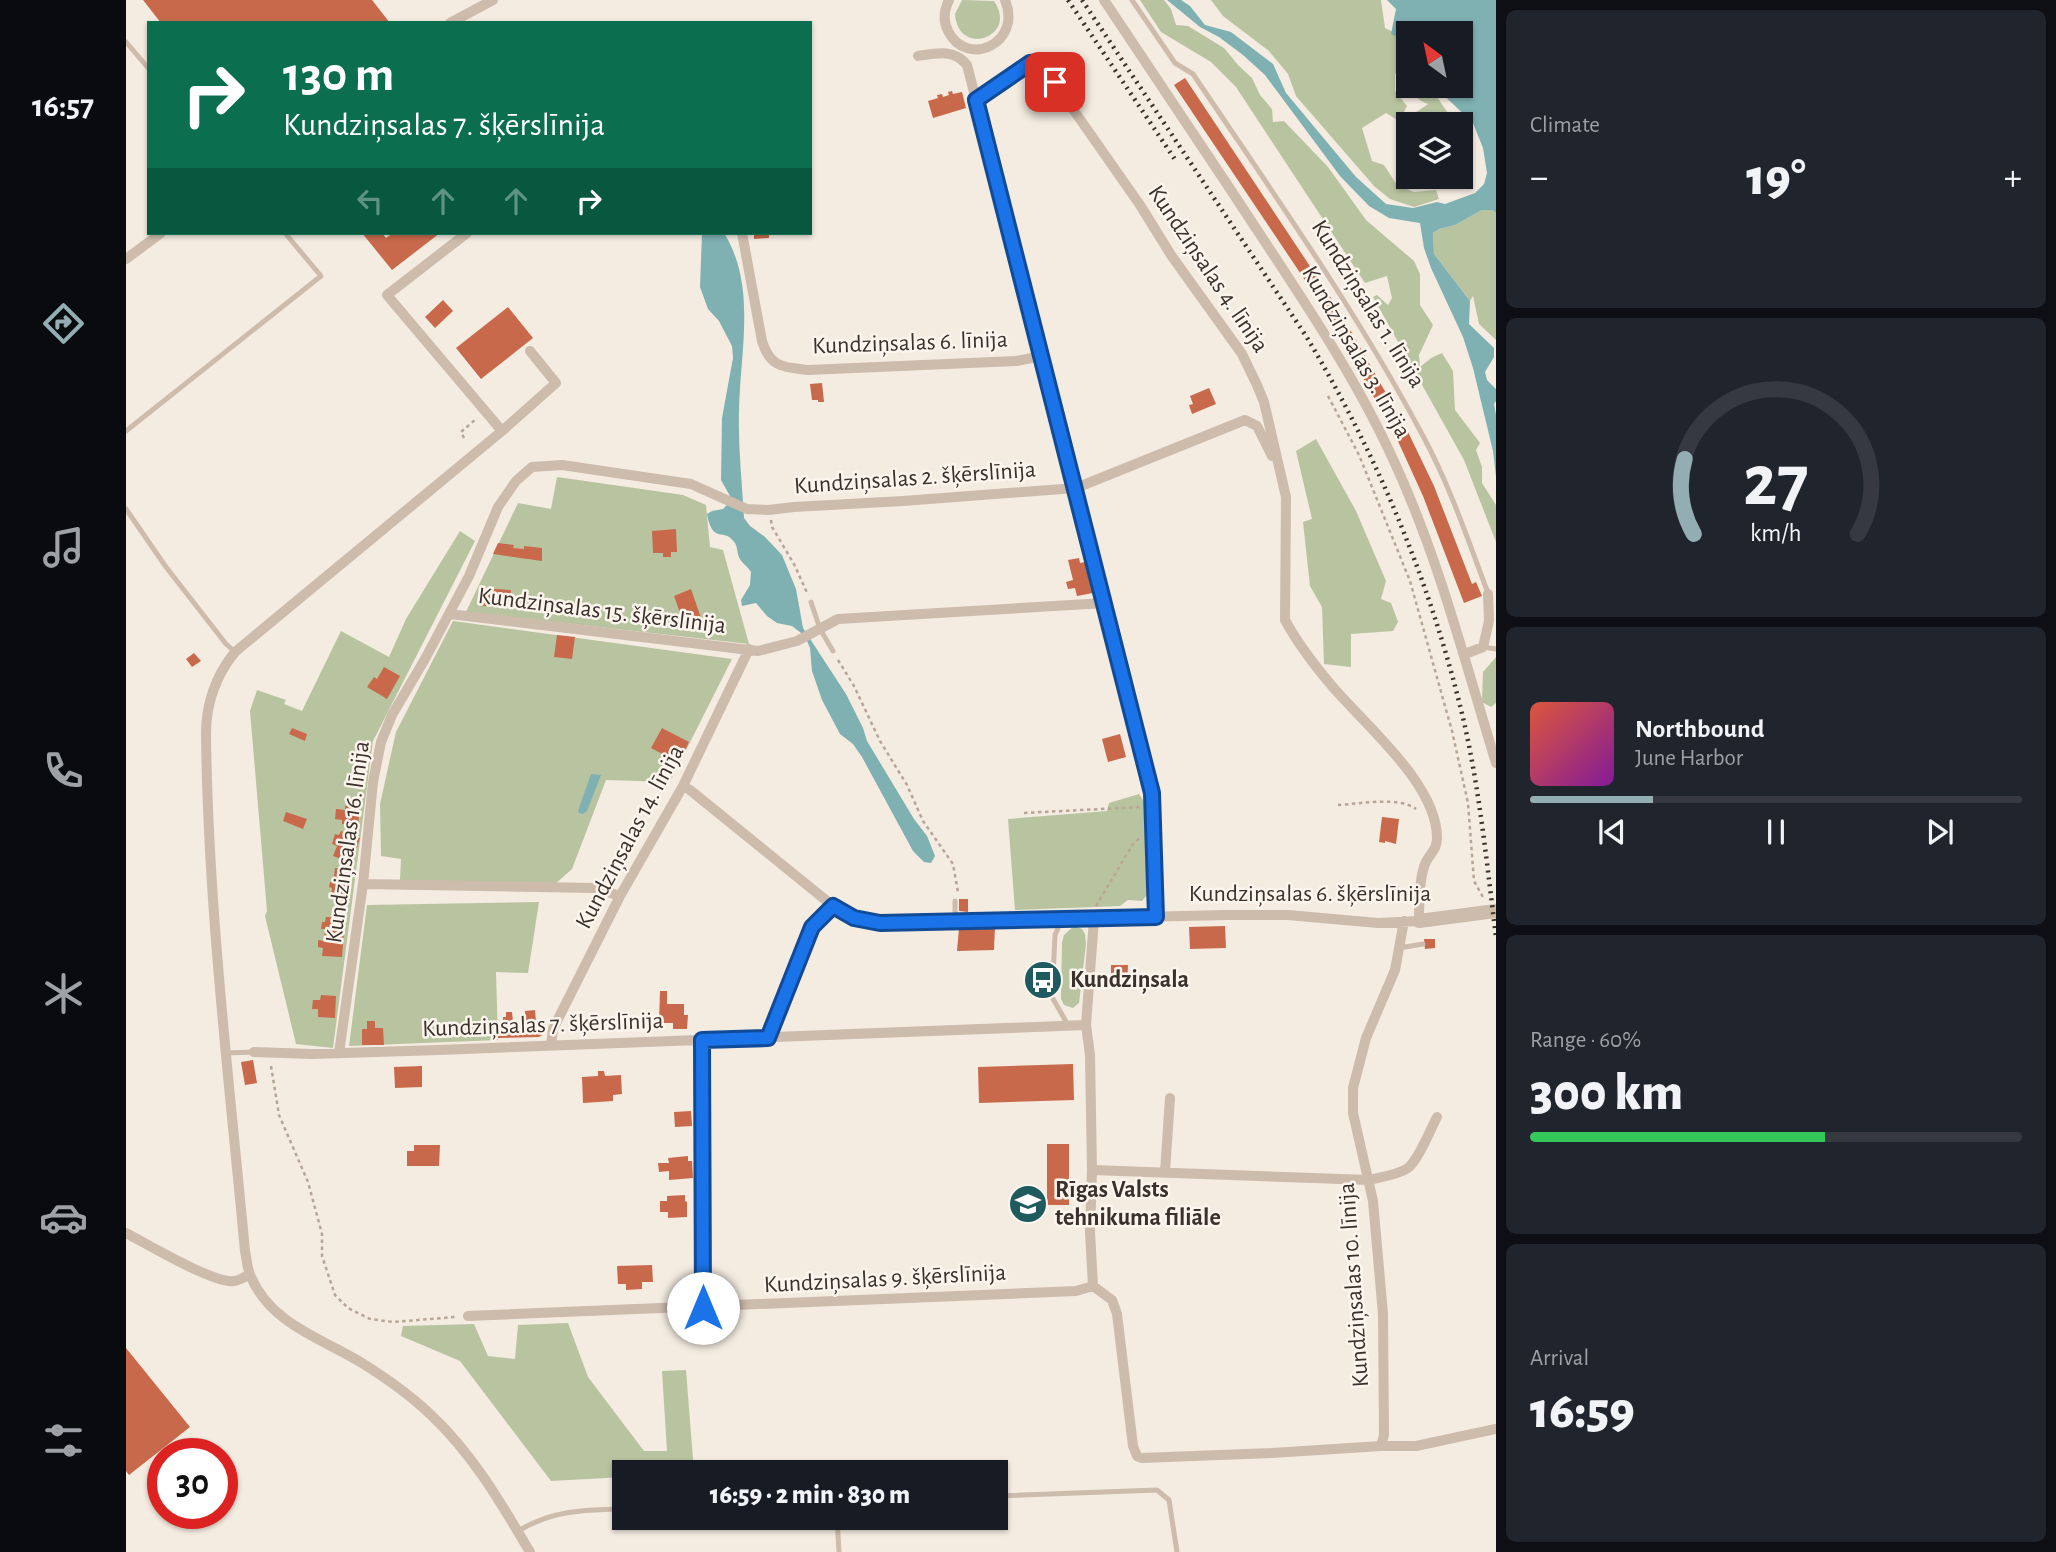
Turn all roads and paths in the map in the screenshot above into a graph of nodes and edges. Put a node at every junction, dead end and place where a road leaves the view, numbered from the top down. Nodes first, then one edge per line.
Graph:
1 (493, 0) edge
2 (949, 0) edge
3 (1005, 0) edge
4 (1104, 0) edge
5 (1132, 0) edge
6 (454, 21) edge
7 (951, 37) junction
8 (126, 42) edge
9 (973, 49) junction
10 (942, 52) junction
11 (918, 56) dead end
12 (967, 65) junction
13 (147, 67) edge
14 (976, 100) junction
15 (159, 235) edge
16 (287, 235) edge
17 (464, 235) edge
18 (742, 235) edge
19 (126, 259) edge
20 (530, 351) dead end
21 (1042, 356) junction
22 (1328, 396) dead end
23 (486, 411) junction
24 (126, 431) edge
25 (502, 431) junction
26 (464, 438) dead end
27 (1279, 465) junction
28 (532, 467) joint
29 (1076, 488) junction
30 (126, 509) edge
31 (768, 510) junction
32 (1488, 594) joint
33 (811, 602) joint
34 (1105, 603) junction
35 (450, 614) junction
36 (818, 630) junction
37 (1483, 647) junction
38 (749, 649) junction
39 (1496, 649) edge
40 (832, 651) joint
41 (235, 652) junction
42 (1465, 654) junction
43 (1496, 763) edge
44 (682, 786) junction
45 (1338, 805) dead end
46 (1153, 806) junction
47 (1024, 813) dead end
48 (1418, 814) dead end
49 (1154, 828) junction
50 (363, 884) junction
51 (620, 896) junction
52 (1484, 899) dead end
53 (956, 901) joint
54 (833, 906) junction
55 (1496, 911) edge
56 (1095, 914) junction
57 (1156, 917) junction
58 (1062, 918) junction
59 (1419, 920) junction
60 (955, 921) junction
61 (1404, 921) junction
62 (1423, 944) dead end
63 (1399, 948) junction
64 (1068, 1025) junction
65 (1086, 1025) junction
66 (768, 1038) junction
67 (702, 1040) junction
68 (551, 1045) junction
69 (254, 1052) joint
70 (269, 1052) junction
71 (226, 1053) junction
72 (338, 1053) junction
73 (1170, 1098) dead end
74 (1437, 1117) dead end
75 (1092, 1170) junction
76 (1165, 1172) junction
77 (1369, 1180) junction
78 (126, 1233) edge
79 (249, 1275) junction
80 (1093, 1286) junction
81 (703, 1308) junction
82 (468, 1316) joint
83 (1496, 1429) edge
84 (1381, 1446) junction
85 (1008, 1496) edge
86 (612, 1509) edge
87 (837, 1530) edge
88 (518, 1531) junction
89 (530, 1552) edge
90 (839, 1552) edge
91 (1177, 1552) edge

1 - 6 street
2 - 7 street
3 - 9 street
4 - 42 street, Kundziņsalas 3. līnija
5 - 32 lane, Kundziņsalas 1. līnija
7 - 9 street
7 - 10 street
8 - 13 lane
9 - 12 street
10 - 11 street
10 - 12 street
12 - 14 street
14 - 21 street
14 - 27 street, Kundziņsalas 4. līnija
15 - 19 street
16 - 24 lane
17 - 23 street
18 - 21 street, Kundziņsalas 6. līnija
20 - 25 street
21 - 29 street
22 - 52 path
23 - 25 street
23 - 26 path
25 - 41 street
27 - 29 street, Kundziņsalas 2. šķērslīnija
27 - 59 street, Kundziņsalas 4. līnija
28 - 31 street, Kundziņsalas 2. šķērslīnija
28 - 35 street, Kundziņsalas 16. līnija
29 - 31 street, Kundziņsalas 2. šķērslīnija
29 - 34 street
30 - 41 lane
31 - 33 path
32 - 37 street, Kundziņsalas 1. līnija
33 - 36 lane
34 - 36 street, Kundziņsalas 15. šķērslīnija
34 - 46 street
35 - 38 street, Kundziņsalas 15. šķērslīnija
35 - 50 street, Kundziņsalas 16. līnija
36 - 38 street, Kundziņsalas 15. šķērslīnija
36 - 40 lane
37 - 39 lane
37 - 42 street
38 - 44 street, Kundziņsalas 14. līnija
40 - 53 path
41 - 71 street
42 - 43 street, Kundziņsalas 3. līnija
44 - 51 street, Kundziņsalas 14. līnija
44 - 54 street, Kundziņsalas 6. šķērslīnija
45 - 48 path
46 - 47 path
46 - 49 street
49 - 56 path
49 - 57 street
50 - 51 street
50 - 72 street, Kundziņsalas 16. līnija
51 - 68 street, Kundziņsalas 14. līnija
53 - 60 lane
54 - 60 street, Kundziņsalas 6. šķērslīnija
54 - 66 street
55 - 59 street, Kundziņsalas 6. šķērslīnija
56 - 57 street, Kundziņsalas 6. šķērslīnija
56 - 58 street, Kundziņsalas 6. šķērslīnija
56 - 65 street
57 - 61 street, Kundziņsalas 6. šķērslīnija
58 - 60 street, Kundziņsalas 6. šķērslīnija
58 - 64 lane
59 - 61 street, Kundziņsalas 6. šķērslīnija
61 - 63 street, Kundziņsalas 10. līnija
62 - 63 lane
63 - 77 street, Kundziņsalas 10. līnija
64 - 65 street, Kundziņsalas 7. šķērslīnija
64 - 66 street, Kundziņsalas 7. šķērslīnija
65 - 75 street
66 - 67 street, Kundziņsalas 7. šķērslīnija
67 - 68 street, Kundziņsalas 7. šķērslīnija
67 - 81 street
68 - 72 street, Kundziņsalas 7. šķērslīnija
69 - 70 street, Kundziņsalas 7. šķērslīnija
69 - 71 lane
70 - 72 street, Kundziņsalas 7. šķērslīnija
70 - 82 path
71 - 79 street
73 - 76 street
74 - 77 street
75 - 76 street
75 - 80 street
76 - 77 street
77 - 84 street, Kundziņsalas 10. līnija
78 - 79 street
79 - 88 street
80 - 81 street, Kundziņsalas 9. šķērslīnija
80 - 84 street
81 - 82 street, Kundziņsalas 9. šķērslīnija
83 - 84 street
85 - 91 lane
86 - 88 lane
87 - 90 lane
88 - 89 street

